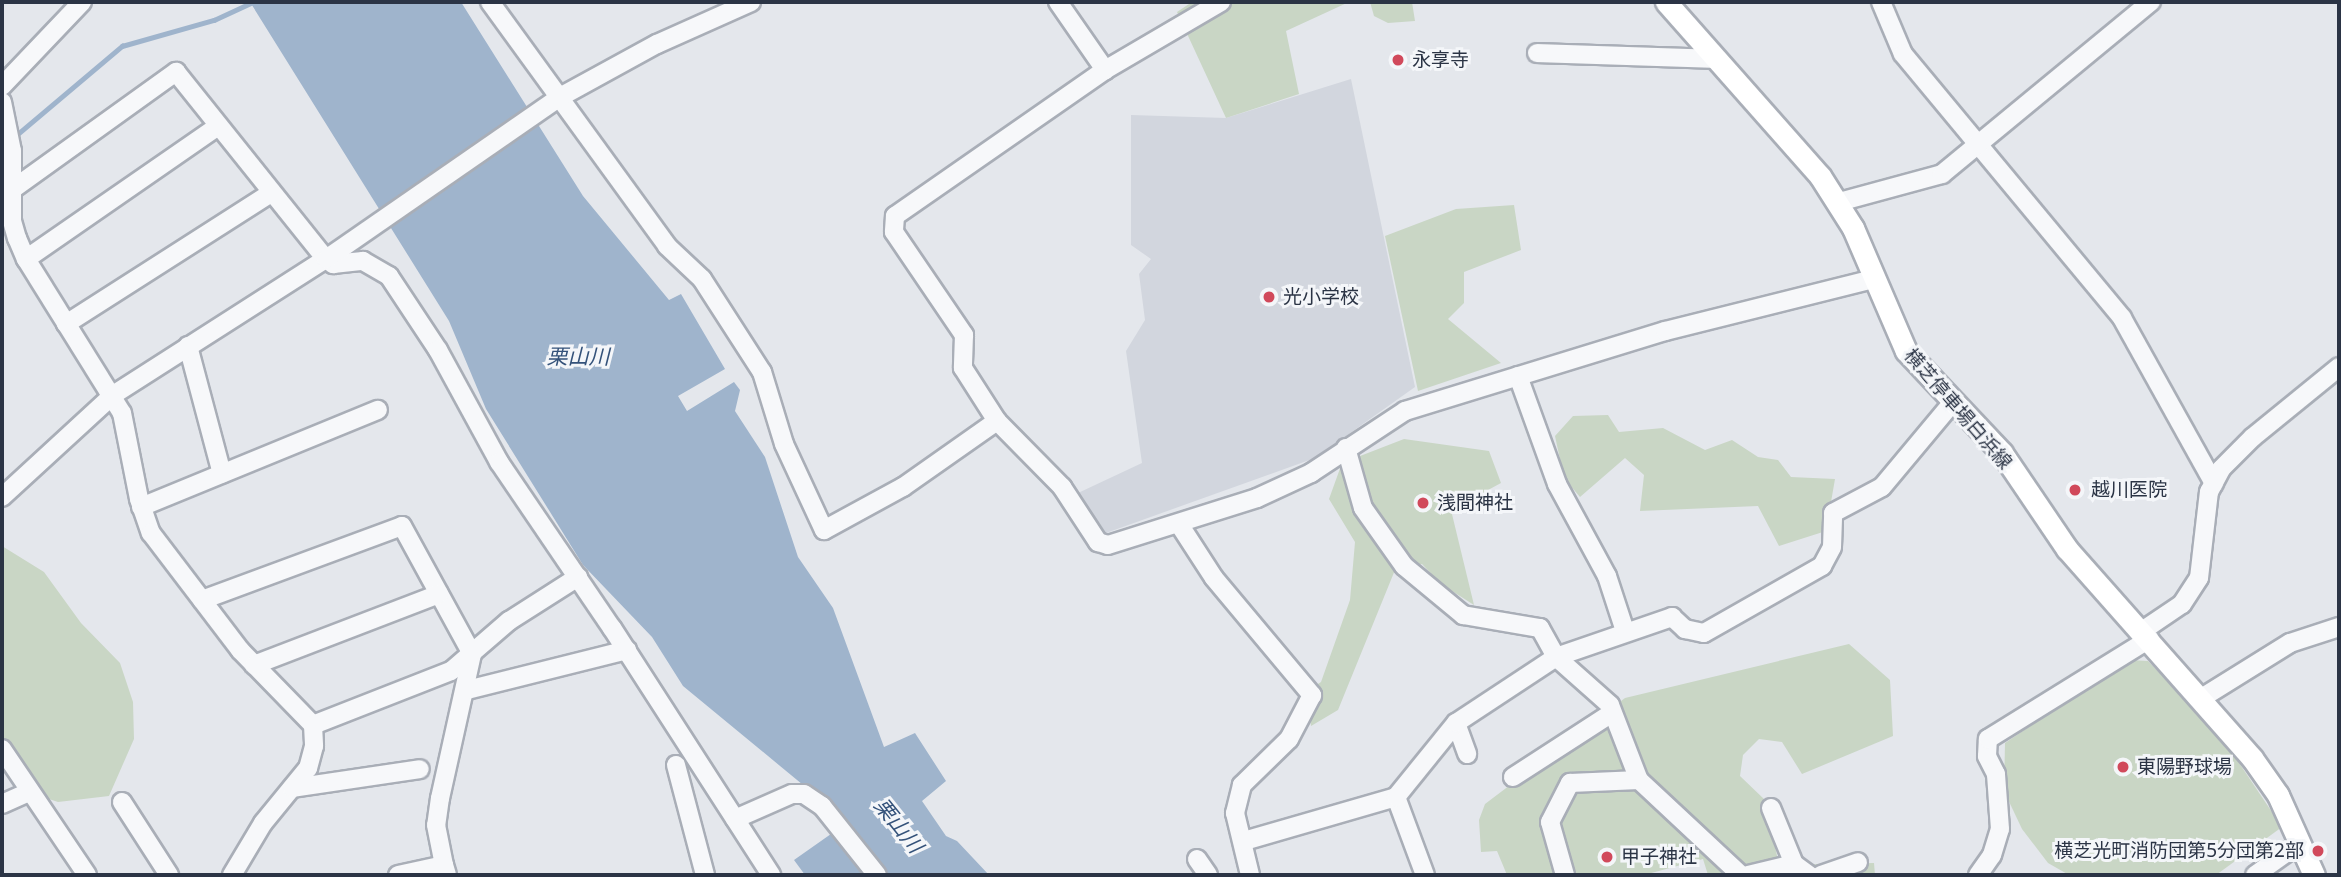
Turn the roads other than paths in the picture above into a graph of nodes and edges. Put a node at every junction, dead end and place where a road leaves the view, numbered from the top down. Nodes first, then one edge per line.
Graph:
1 (82, 2) edge
2 (490, 2) edge
3 (751, 2) edge
4 (1058, 2) edge
5 (1221, 2) edge
6 (1666, 2) edge
7 (1881, 2) edge
8 (2151, 2) edge
9 (1537, 53) dead end
10 (1717, 59) junction
11 (1105, 70) junction
12 (2, 86) edge
13 (560, 97) junction
14 (2, 102) edge
15 (218, 126) junction
16 (1981, 144) junction
17 (13, 189) junction
18 (271, 193) junction
19 (1839, 202) junction
20 (7, 224) edge
21 (26, 259) junction
22 (326, 259) junction
23 (1874, 279) junction
24 (66, 324) junction
25 (188, 346) junction
26 (2339, 367) edge
27 (1518, 376) junction
28 (113, 395) junction
29 (1953, 402) junction
30 (378, 410) dead end
31 (997, 421) junction
32 (1346, 448) junction
33 (222, 474) junction
34 (2214, 483) junction
35 (2, 498) edge
36 (141, 507) junction
37 (1179, 524) junction
38 (578, 577) junction
39 (439, 594) junction
40 (202, 600) junction
41 (2339, 627) edge
42 (1625, 631) junction
43 (2145, 635) junction
44 (626, 650) junction
45 (472, 654) junction
46 (1556, 657) junction
47 (254, 665) junction
48 (467, 690) junction
49 (2200, 699) junction
50 (1612, 713) junction
51 (1456, 723) junction
52 (313, 725) junction
53 (2, 749) edge
54 (1467, 754) dead end
55 (676, 765) dead end
56 (419, 769) dead end
57 (1513, 777) dead end
58 (1639, 780) junction
59 (292, 788) junction
60 (29, 792) junction
61 (1396, 797) junction
62 (122, 802) dead end
63 (2, 804) edge
64 (1772, 808) dead end
65 (735, 819) junction
66 (1244, 841) junction
67 (2300, 843) junction
68 (1197, 859) dead end
69 (1858, 862) dead end
70 (1794, 863) junction
71 (446, 870) edge
72 (86, 875) edge
73 (169, 875) edge
74 (232, 875) edge
75 (398, 875) edge
76 (705, 875) edge
77 (771, 875) edge
78 (877, 875) edge
79 (1208, 875) edge
80 (1250, 875) edge
81 (1425, 875) edge
82 (1565, 875) edge
83 (1741, 875) edge
84 (1748, 875) edge
85 (1809, 875) edge
86 (1821, 875) edge
87 (1978, 875) edge
88 (2255, 875) edge
89 (2314, 875) edge

1 - 12 street
2 - 13 street
3 - 13 street
4 - 11 street
5 - 11 street
6 - 10 main road, 横芝停車場白浜線
7 - 16 street
8 - 16 street
9 - 10 street
10 - 19 main road, 横芝停車場白浜線
11 - 31 street
13 - 22 street
13 - 31 street
14 - 17 street
15 - 17 street
15 - 18 street
15 - 21 street
16 - 19 street
16 - 34 street
17 - 20 street
18 - 22 street
18 - 24 street
19 - 23 main road, 横芝停車場白浜線
20 - 21 street
21 - 24 street
22 - 25 street
22 - 38 street
23 - 27 street
23 - 29 main road, 横芝停車場白浜線
24 - 28 street
25 - 28 street
25 - 33 street
26 - 34 street
27 - 32 street
27 - 42 street
28 - 35 street
28 - 36 street
29 - 42 street
29 - 43 main road, 横芝停車場白浜線
30 - 33 street
31 - 37 street
32 - 37 street
32 - 46 street
33 - 36 street
34 - 43 street
36 - 40 street
37 - 66 street
38 - 44 street
38 - 45 street
39 - 40 street
39 - 45 street
39 - 47 street
40 - 47 street
41 - 49 street
42 - 46 street
43 - 49 main road, 横芝停車場白浜線
43 - 87 street
44 - 48 street
44 - 65 street
45 - 48 street
45 - 52 street
46 - 50 street
46 - 51 street
47 - 52 street
48 - 71 street
49 - 67 main road, 横芝停車場白浜線
50 - 57 street
50 - 58 street
51 - 54 street
51 - 61 street
52 - 59 street
53 - 60 street
55 - 76 street
56 - 59 street
58 - 82 street
58 - 83 street
59 - 74 street
60 - 63 street
60 - 72 street
61 - 66 street
61 - 81 street
62 - 73 street
64 - 70 street
65 - 77 street
65 - 78 street
66 - 80 street
67 - 88 street
67 - 89 main road, 横芝停車場白浜線
68 - 79 street
69 - 86 street
70 - 84 street
70 - 85 street
71 - 75 street

